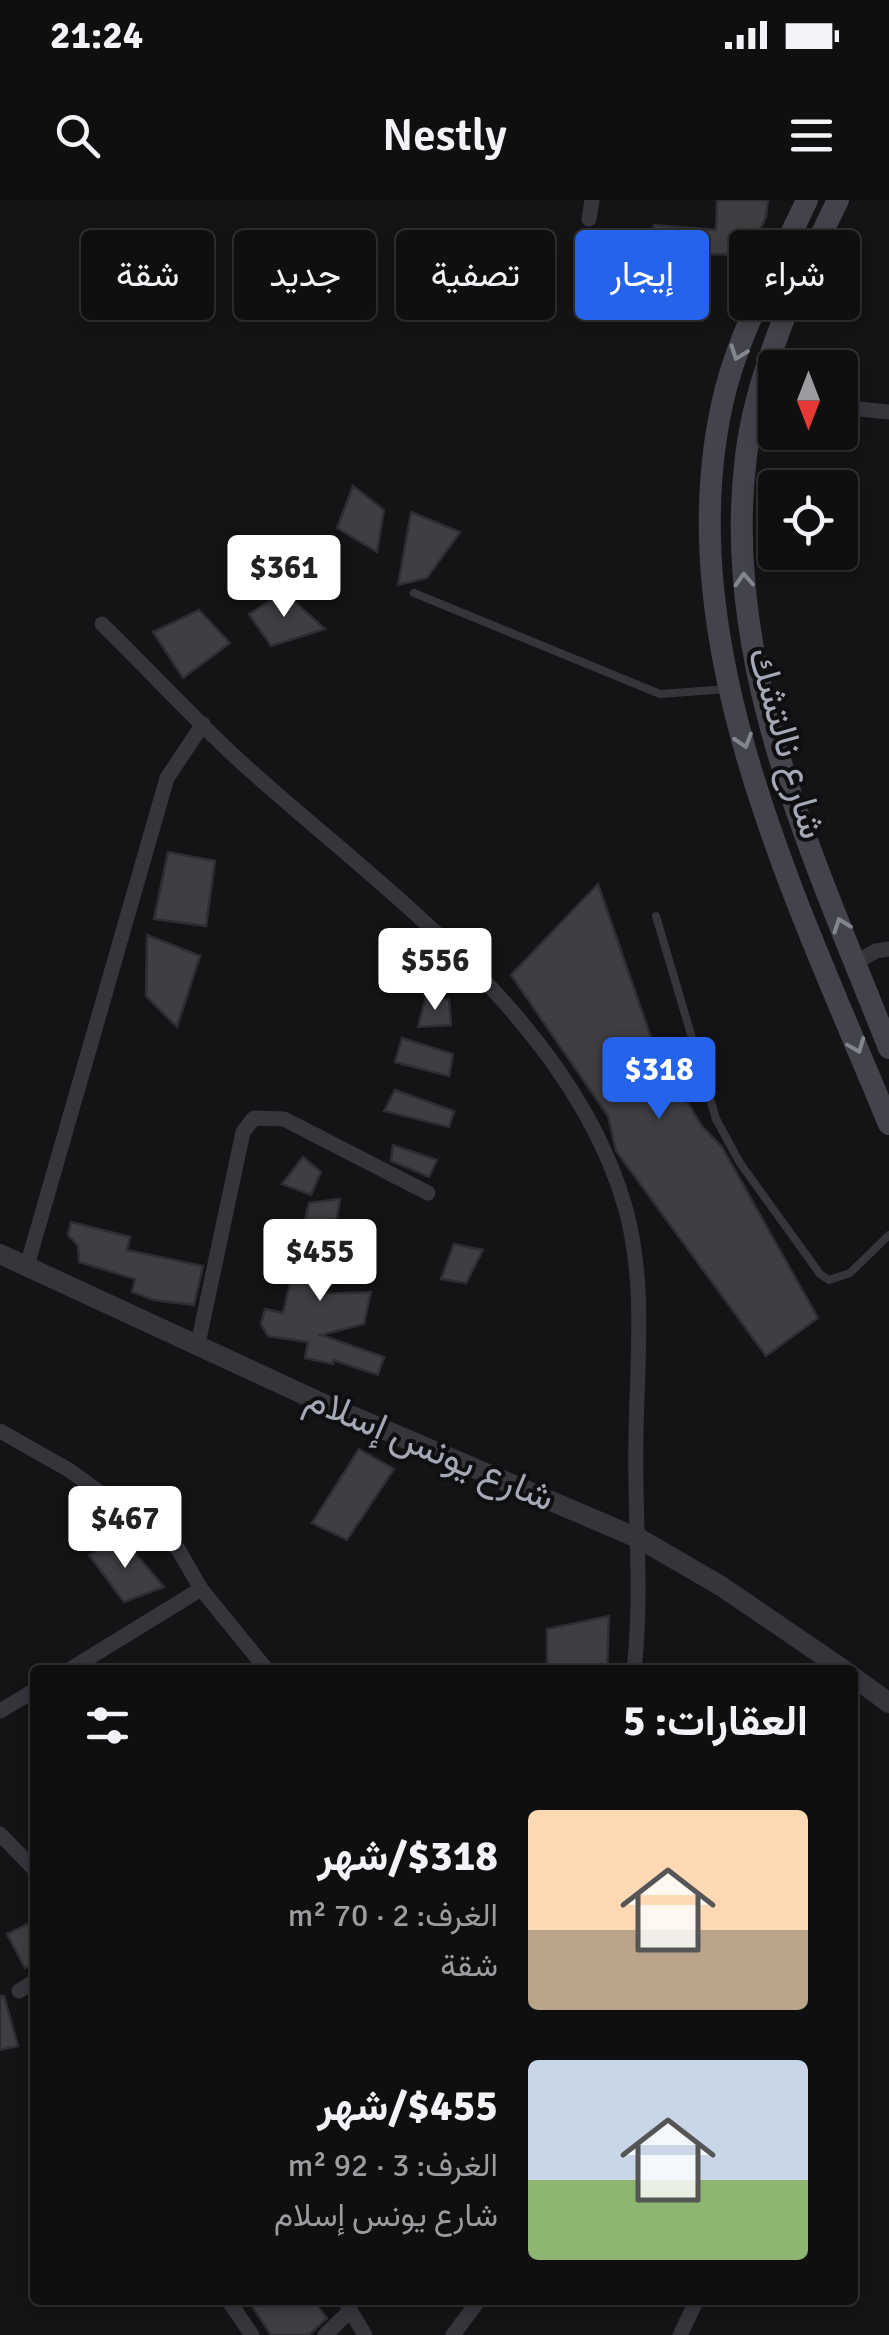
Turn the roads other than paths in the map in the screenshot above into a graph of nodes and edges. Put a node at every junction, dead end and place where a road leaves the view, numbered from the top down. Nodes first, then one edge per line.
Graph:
1 (592, 200) edge
2 (807, 200) edge
3 (838, 200) edge
4 (589, 218) dead end
5 (778, 350) edge
6 (858, 408) edge
7 (889, 412) edge
8 (758, 423) edge
9 (414, 594) dead end
10 (102, 624) dead end
11 (728, 689) junction
12 (203, 724) junction
13 (656, 916) dead end
14 (889, 949) edge
15 (856, 963) junction
16 (889, 1048) edge
17 (889, 1124) edge
18 (428, 1193) dead end
19 (889, 1235) edge
20 (0, 1254) edge
21 (27, 1266) junction
22 (198, 1344) junction
23 (0, 1431) edge
24 (640, 1538) junction
25 (202, 1589) junction
26 (77, 1665) edge
27 (262, 1665) edge
28 (635, 1665) edge
29 (837, 1665) edge
30 (858, 1680) edge
31 (30, 1693) edge
32 (884, 1697) edge
33 (0, 1711) edge
34 (0, 1834) edge
35 (30, 1865) edge
36 (30, 1984) edge
37 (19, 1991) dead end
38 (231, 2305) edge
39 (347, 2305) edge
40 (474, 2305) edge
41 (695, 2305) edge
42 (252, 2335) edge
43 (325, 2335) edge
44 (365, 2335) edge
45 (453, 2335) edge
46 (680, 2335) edge

1 - 4 street
2 -> 11 main road, شارع نالتشك
3 - 5 main road, شارع نالتشك
6 - 7 street
15 -> 8 main road, شارع نالتشك
9 - 11 lane
10 - 12 street
11 -> 17 main road, شارع نالتشك
12 - 21 street
12 - 24 street
13 - 19 lane
14 - 15 street
15 - 16 main road, شارع نالتشك
18 - 22 street
20 - 21 street, شارع يونس إسلام
21 - 22 street, شارع يونس إسلام
22 - 24 street, شارع يونس إسلام
23 - 25 street
24 - 28 street
24 - 29 street, شارع يونس إسلام
25 - 26 street
25 - 27 street
30 - 32 street
31 - 33 street
34 - 35 street
36 - 37 street
38 - 42 street
39 - 43 street
39 - 44 street
40 - 45 street
41 - 46 street

